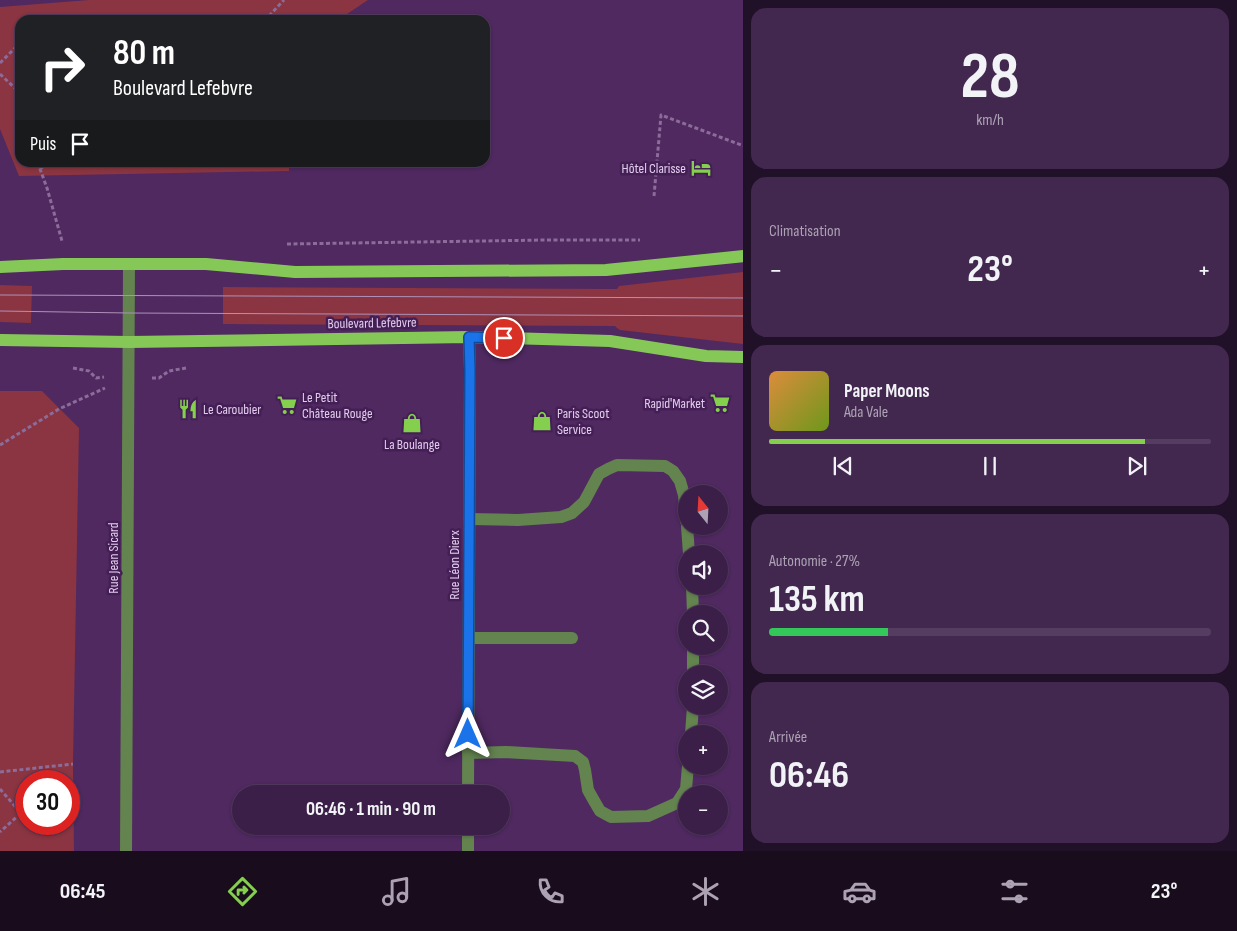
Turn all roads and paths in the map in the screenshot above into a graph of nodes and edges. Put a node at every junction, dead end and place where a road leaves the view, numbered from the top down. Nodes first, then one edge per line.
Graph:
1 (284, 0) edge
2 (270, 15) edge
3 (15, 48) edge
4 (0, 63) edge
5 (0, 74) edge
6 (15, 88) edge
7 (743, 146) edge
8 (43, 167) edge
9 (40, 169) joint
10 (654, 196) dead end
11 (645, 240) dead end
12 (54, 244) dead end
13 (279, 244) dead end
14 (743, 256) edge
15 (129, 264) junction
16 (0, 267) edge
17 (469, 337) junction
18 (0, 340) edge
19 (129, 342) junction
20 (743, 357) edge
21 (128, 378) junction
22 (0, 445) edge
23 (681, 485) edge
24 (469, 519) junction
25 (469, 638) junction
26 (572, 638) dead end
27 (468, 752) junction
28 (73, 764) dead end
29 (0, 772) edge
30 (687, 775) edge
31 (468, 785) edge
32 (0, 789) edge
33 (0, 832) edge
34 (468, 835) edge
35 (126, 851) edge
36 (468, 851) edge

1 - 2 path
3 - 4 path
5 - 6 path
7 - 10 path
8 - 9 path
9 - 12 path
11 - 13 path
14 - 15 main road
15 - 16 main road
15 - 19 street, Rue Jean Sicard
17 - 19 main road, Boulevard Lefebvre
17 - 20 main road, Boulevard Lefebvre
17 - 24 street, Rue Léon Dierx
18 - 19 main road, Boulevard Lefebvre
19 - 21 street, Rue Jean Sicard
21 - 22 path
21 - 35 street, Rue Jean Sicard
23 - 24 street
24 - 25 street, Rue Léon Dierx
25 - 26 street
25 - 27 street, Rue Léon Dierx
27 - 30 street
27 - 31 street, Rue Léon Dierx
28 - 29 path
32 - 33 path
34 - 36 street

